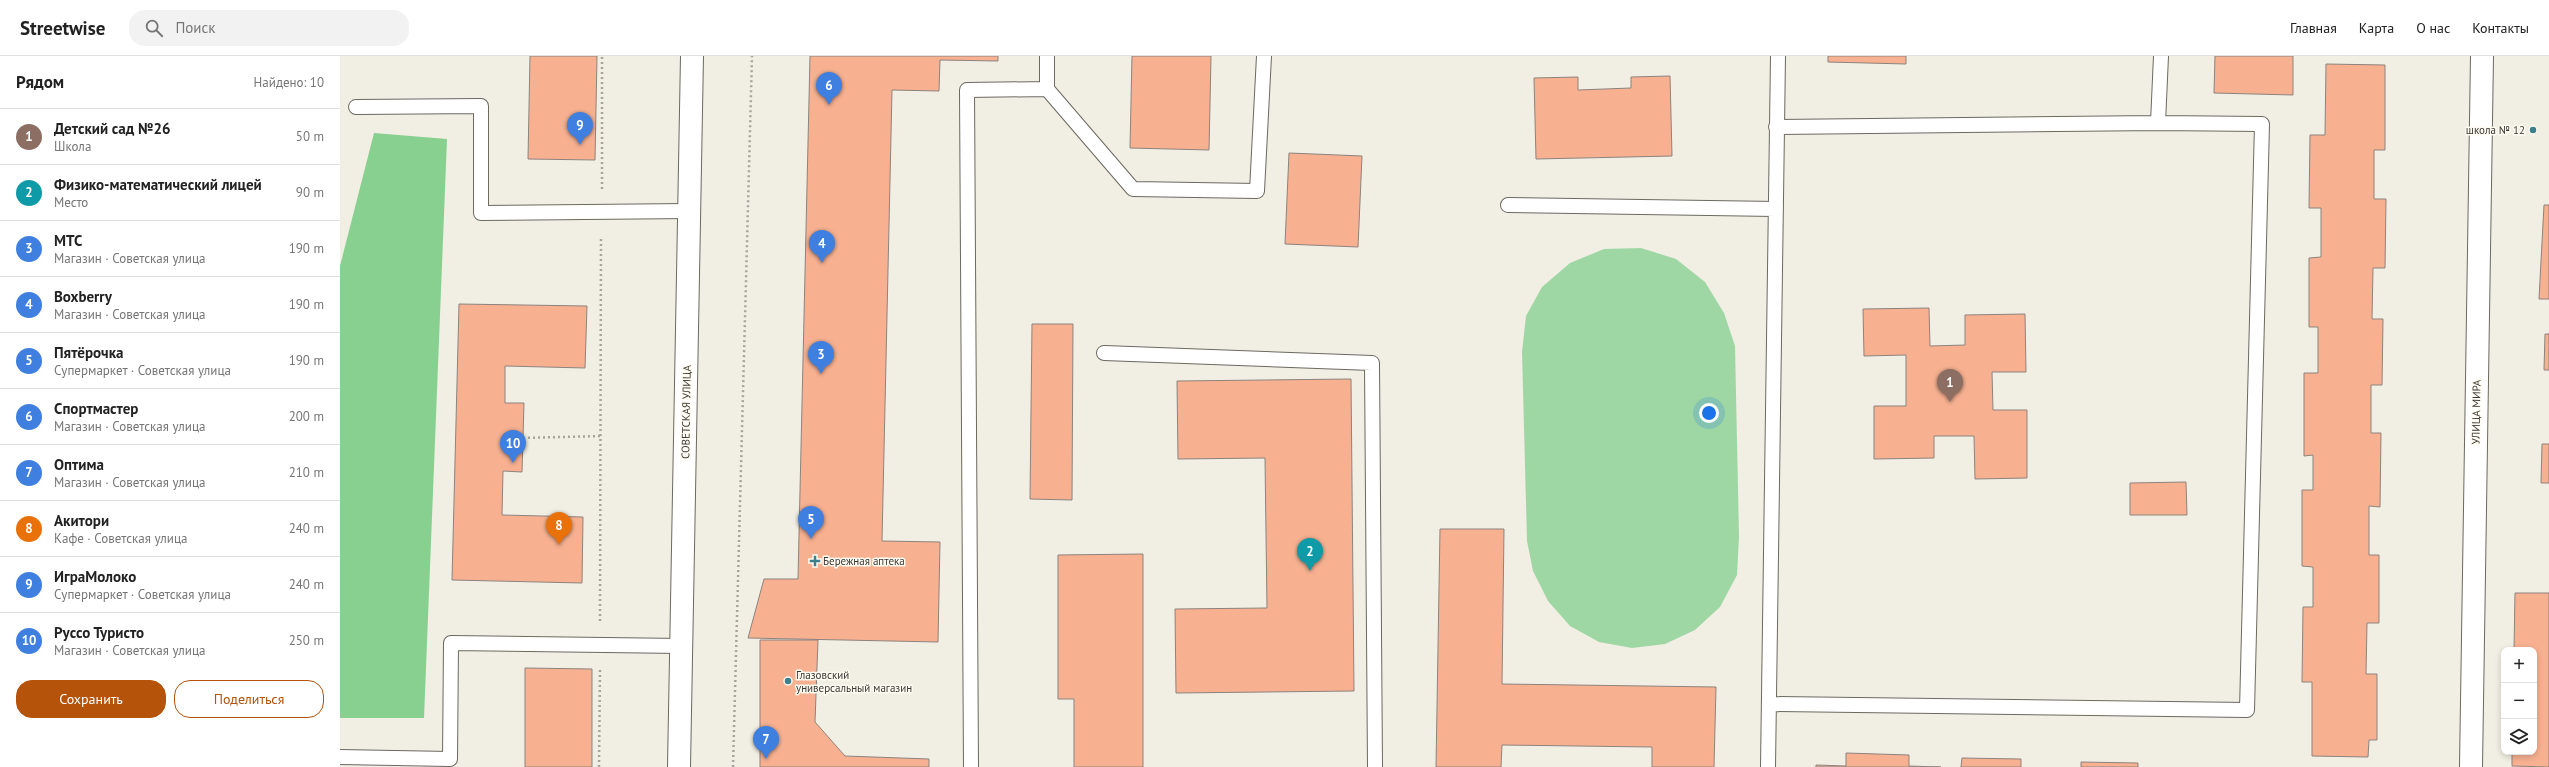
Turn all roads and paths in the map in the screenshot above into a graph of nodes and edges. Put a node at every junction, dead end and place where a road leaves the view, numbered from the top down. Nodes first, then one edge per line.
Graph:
1 (602, 56) edge
2 (692, 56) edge
3 (752, 56) edge
4 (1047, 56) edge
5 (1264, 56) edge
6 (1778, 56) edge
7 (2161, 56) edge
8 (2482, 56) edge
9 (1047, 89) junction
10 (356, 106) dead end
11 (2158, 123) junction
12 (1776, 127) junction
13 (1508, 206) dead end
14 (1776, 209) junction
15 (689, 210) junction
16 (601, 213) junction
17 (1104, 354) dead end
18 (600, 436) junction
19 (523, 438) dead end
20 (600, 646) junction
21 (682, 646) junction
22 (1770, 704) junction
23 (340, 757) edge
24 (599, 767) edge
25 (679, 767) edge
26 (733, 767) edge
27 (971, 767) edge
28 (1375, 767) edge
29 (1768, 767) edge
30 (2471, 767) edge

1 - 16 path
2 - 15 street, СОВЕТСКАЯ УЛИЦА
3 - 26 path
4 - 9 lane
5 - 9 lane
6 - 12 lane
7 - 11 lane
8 - 30 street, УЛИЦА МИРА
9 - 27 lane
10 - 16 lane
11 - 12 lane
11 - 22 lane
12 - 14 lane
13 - 14 lane
14 - 22 lane
15 - 16 lane
15 - 21 street, СОВЕТСКАЯ УЛИЦА
16 - 18 path
17 - 28 lane
18 - 19 path
18 - 20 path
20 - 21 lane
20 - 23 lane
20 - 24 path
21 - 25 street, СОВЕТСКАЯ УЛИЦА
22 - 29 lane

